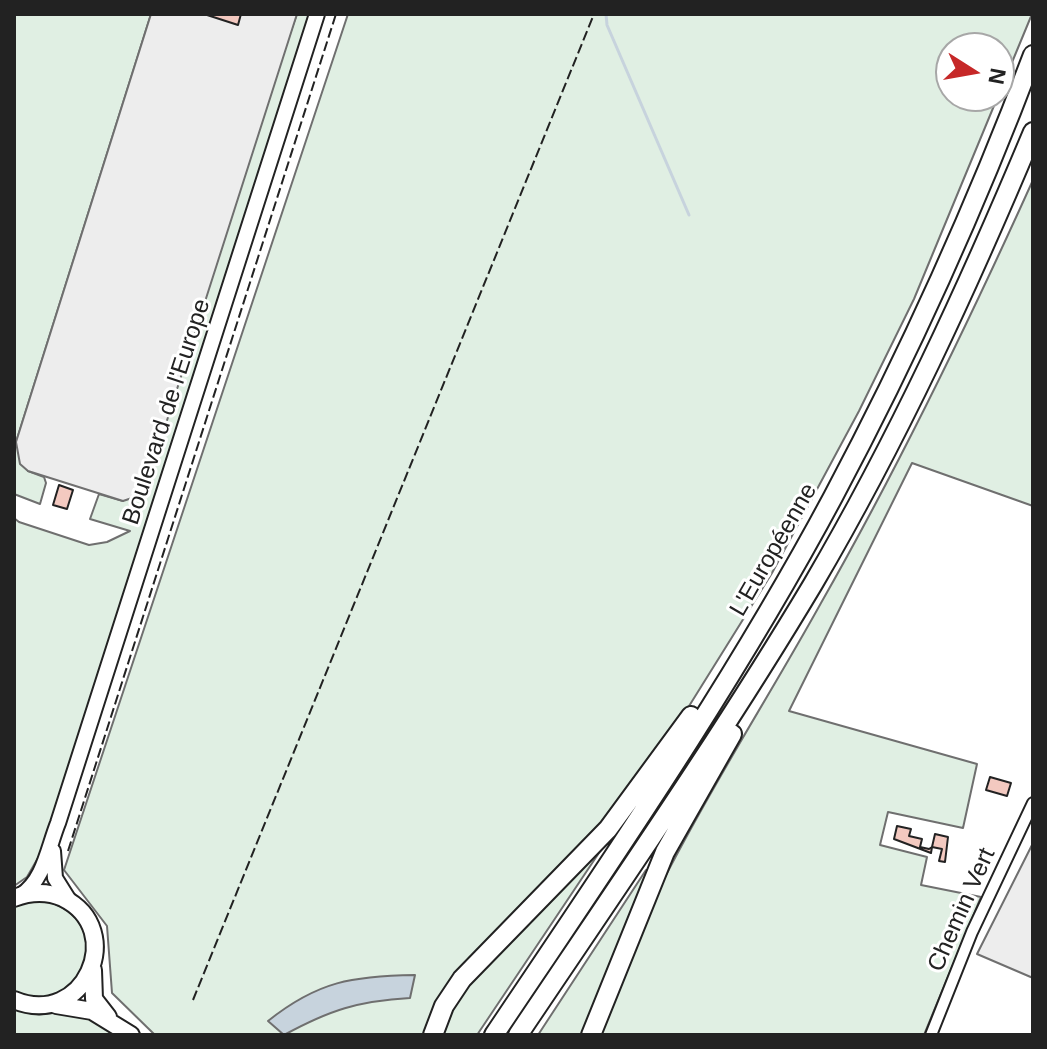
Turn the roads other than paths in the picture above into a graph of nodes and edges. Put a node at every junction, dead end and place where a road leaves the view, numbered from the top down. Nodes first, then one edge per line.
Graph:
1 (317, 14) edge
2 (1033, 55) edge
3 (1033, 132) edge
4 (818, 523) junction
5 (812, 584) junction
6 (1033, 803) edge
7 (58, 823) junction
8 (18, 897) edge
9 (70, 903) junction
10 (94, 960) junction
11 (14, 1000) edge
12 (51, 1004) junction
13 (125, 1031) edge
14 (433, 1035) edge
15 (494, 1035) edge
16 (518, 1035) edge
17 (591, 1035) edge
18 (931, 1035) edge

1 - 7 main road, Boulevard de l'Europe
2 - 4 highway, L'Européenne
3 - 5 highway, L'Européenne
4 - 14 highway
4 - 15 highway, L'Européenne
5 - 16 highway, L'Européenne
5 - 17 highway
6 - 18 street, Chemin Vert
7 - 8 main road, Boulevard de l'Europe
7 - 9 main road, Boulevard de l'Europe
8 - 9 main road
9 - 10 main road
10 - 12 main road
10 - 13 main road
11 - 12 main road
12 - 13 main road

